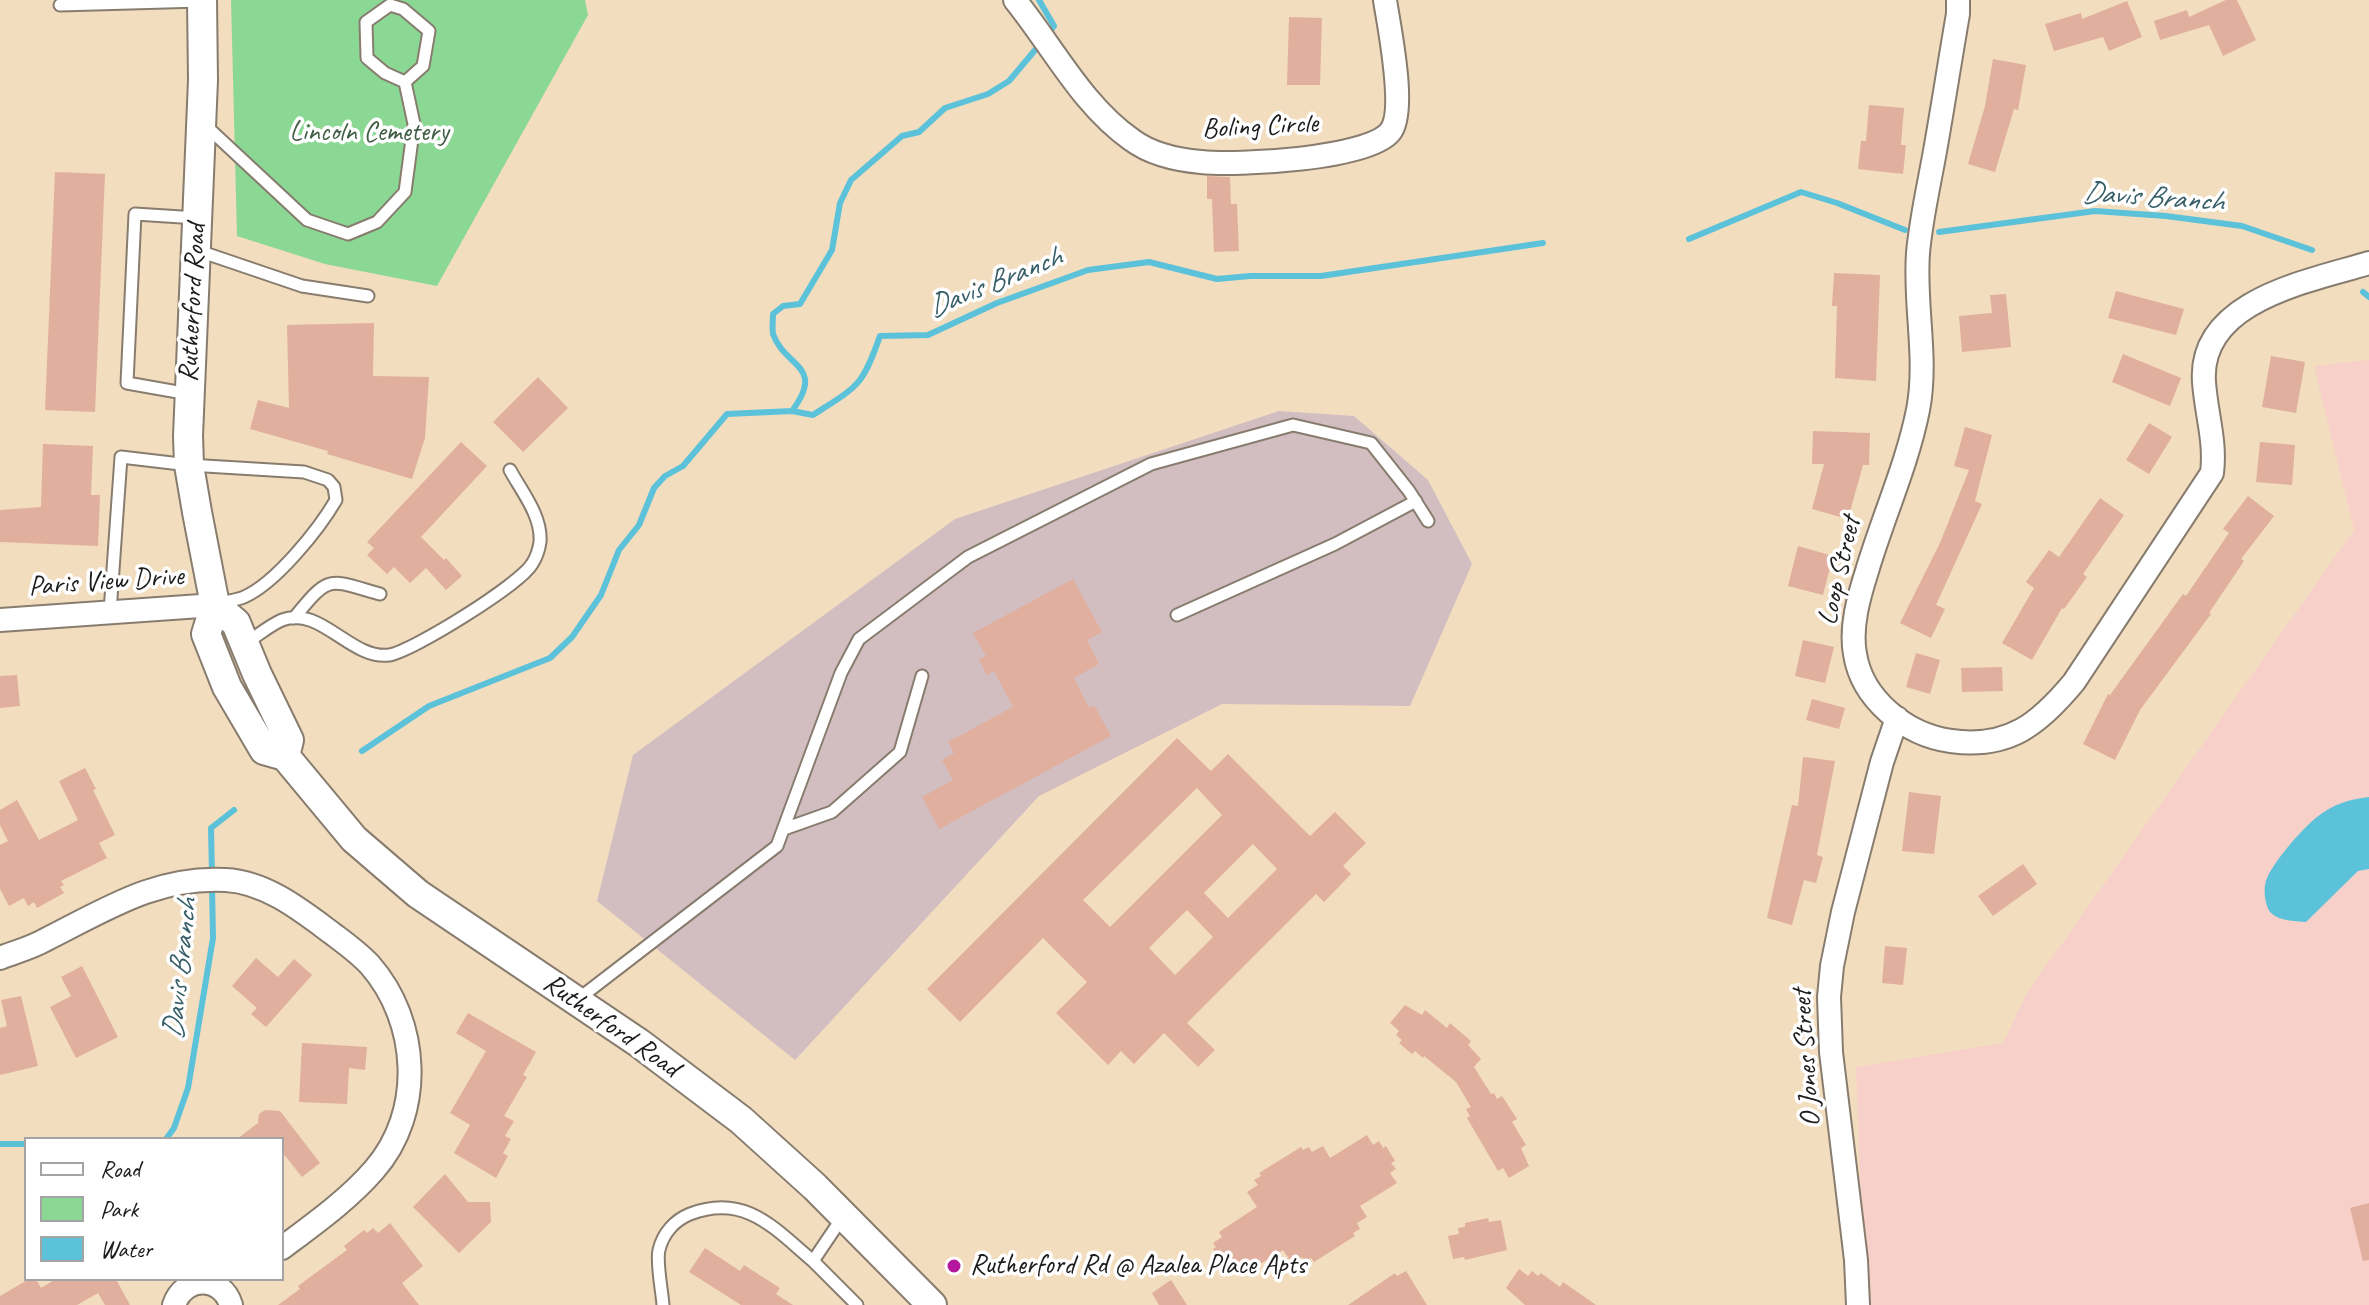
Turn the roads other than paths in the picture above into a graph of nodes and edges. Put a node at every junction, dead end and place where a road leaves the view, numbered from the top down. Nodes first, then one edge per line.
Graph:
1 (202, 0) edge
2 (1015, 0) edge
3 (1385, 0) edge
4 (1958, 0) edge
5 (60, 5) dead end
6 (405, 82) junction
7 (201, 122) junction
8 (197, 218) junction
9 (195, 250) junction
10 (2369, 263) edge
11 (368, 296) dead end
12 (189, 394) junction
13 (189, 465) junction
14 (510, 470) dead end
15 (1416, 501) junction
16 (1428, 521) dead end
17 (380, 594) dead end
18 (215, 605) junction
19 (110, 612) junction
20 (1177, 615) dead end
21 (294, 618) junction
22 (0, 620) edge
23 (245, 643) junction
24 (922, 676) dead end
25 (1897, 718) junction
26 (285, 756) junction
27 (784, 829) junction
28 (0, 958) edge
29 (576, 1000) junction
30 (844, 1215) junction
31 (284, 1246) edge
32 (813, 1261) junction
33 (233, 1292) edge
34 (174, 1305) edge
35 (663, 1305) edge
36 (857, 1305) edge
37 (932, 1305) edge
38 (1858, 1305) edge

1 - 5 lane
1 - 7 street, Rutherford Road
2 - 3 street, Boling Circle
4 - 25 street, Loop Street
6 - 6 lane
6 - 7 lane
7 - 8 street, Rutherford Road
8 - 9 street, Rutherford Road
8 - 12 lane
9 - 11 lane
9 - 12 street, Rutherford Road
10 - 25 street, Loop Street
12 - 13 street, Rutherford Road
13 - 18 street, Rutherford Road
13 - 18 lane
13 - 19 lane
14 - 21 lane
15 - 16 lane
15 - 20 lane
15 - 27 lane
17 - 21 lane
18 - 19 street, Paris View Drive
18 - 23 street
18 - 26 street, Rutherford Road
19 - 22 street, Paris View Drive
21 - 23 lane
23 - 26 street
24 - 27 lane
25 - 38 street, O Jones Street
26 - 29 street, Rutherford Road
27 - 29 lane
28 - 31 street
29 - 30 street, Rutherford Road
30 - 32 lane
30 - 37 street, Rutherford Road
32 - 35 lane
32 - 36 lane
33 - 34 street

